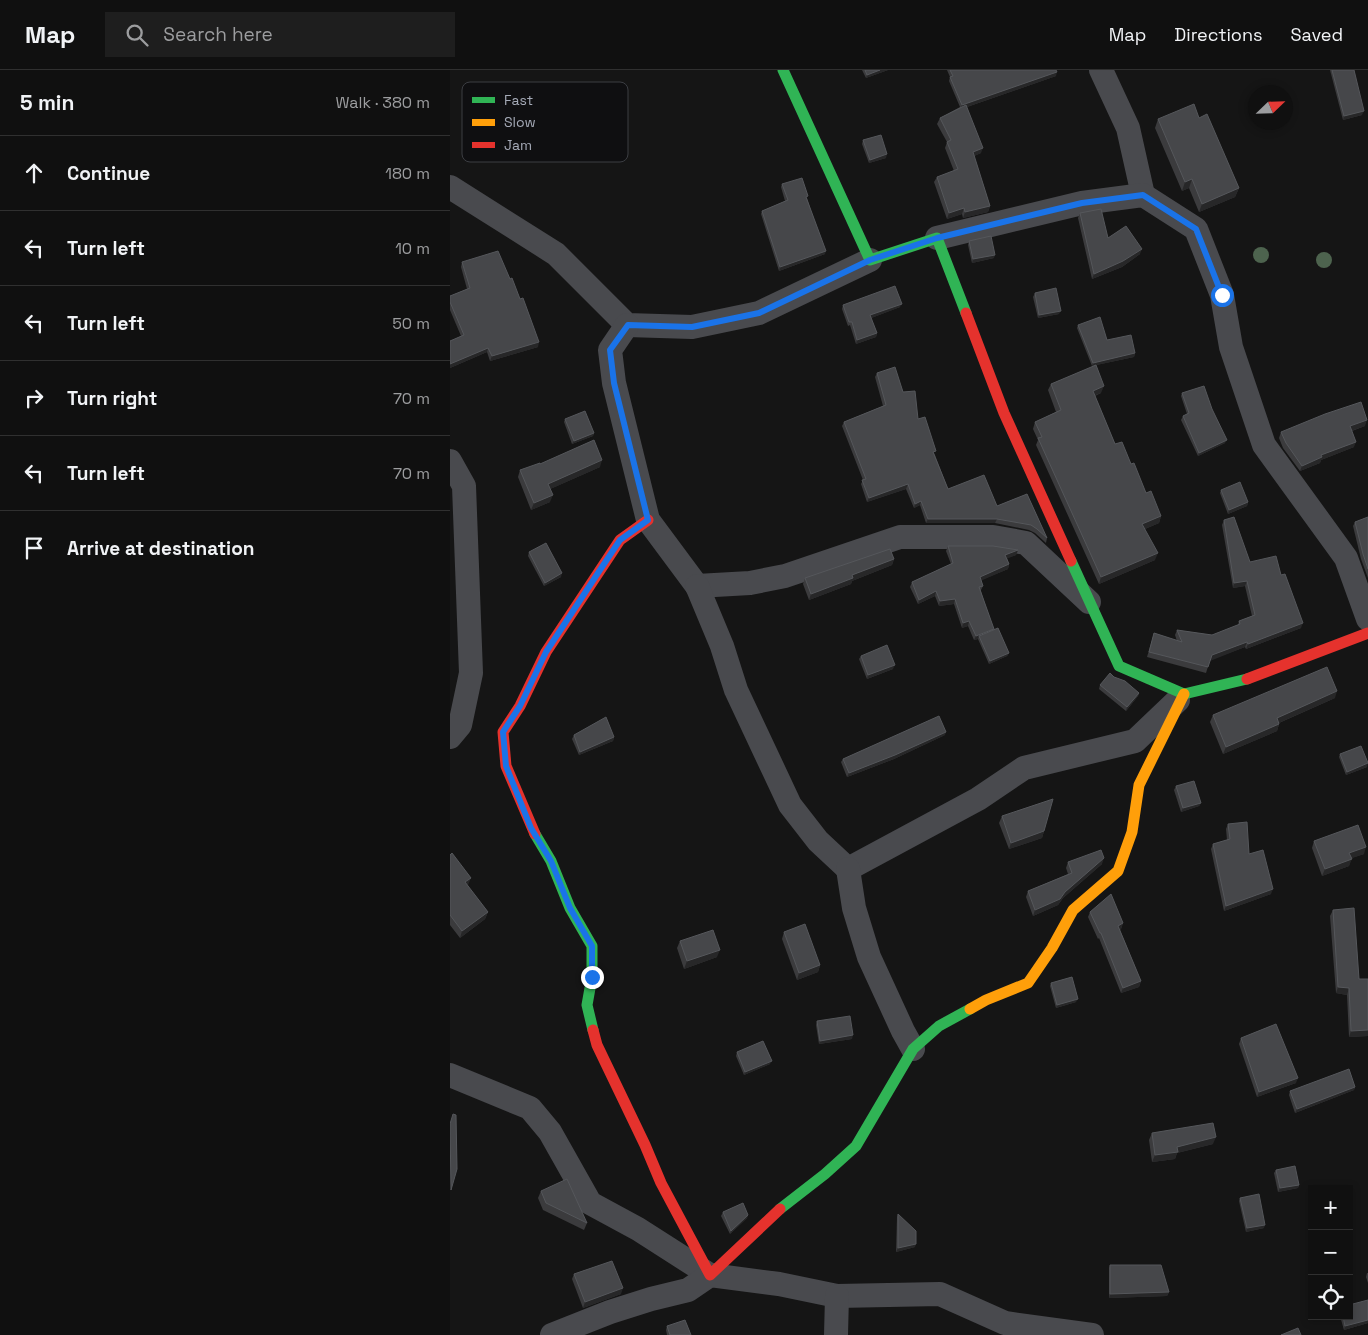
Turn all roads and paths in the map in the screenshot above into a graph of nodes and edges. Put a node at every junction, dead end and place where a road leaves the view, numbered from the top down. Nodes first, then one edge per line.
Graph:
1 (783, 70) edge
2 (1101, 70) edge
3 (450, 187) edge
4 (1143, 195) junction
5 (937, 238) junction
6 (870, 260) junction
7 (628, 325) junction
8 (450, 461) edge
9 (648, 520) junction
10 (696, 586) junction
11 (1090, 603) junction
12 (450, 614) edge
13 (1368, 619) edge
14 (1368, 633) edge
15 (459, 639) edge
16 (1184, 694) junction
17 (450, 737) edge
18 (848, 869) junction
19 (913, 1049) junction
20 (450, 1075) edge
21 (710, 1274) junction
22 (837, 1296) junction
23 (552, 1335) edge
24 (836, 1335) edge
25 (1092, 1335) edge

1 - 6 street
2 - 4 street
3 - 7 street
4 - 5 street
4 - 13 street
5 - 6 street
5 - 11 street
6 - 7 street
7 - 9 street
8 - 15 street
9 - 10 street
9 - 21 street
10 - 11 street
10 - 18 street
11 - 16 street
12 - 15 street
14 - 16 street
15 - 17 street
16 - 18 street
16 - 19 street
18 - 19 street
19 - 21 street
20 - 21 street
21 - 22 street
21 - 23 street
22 - 24 street
22 - 25 street

